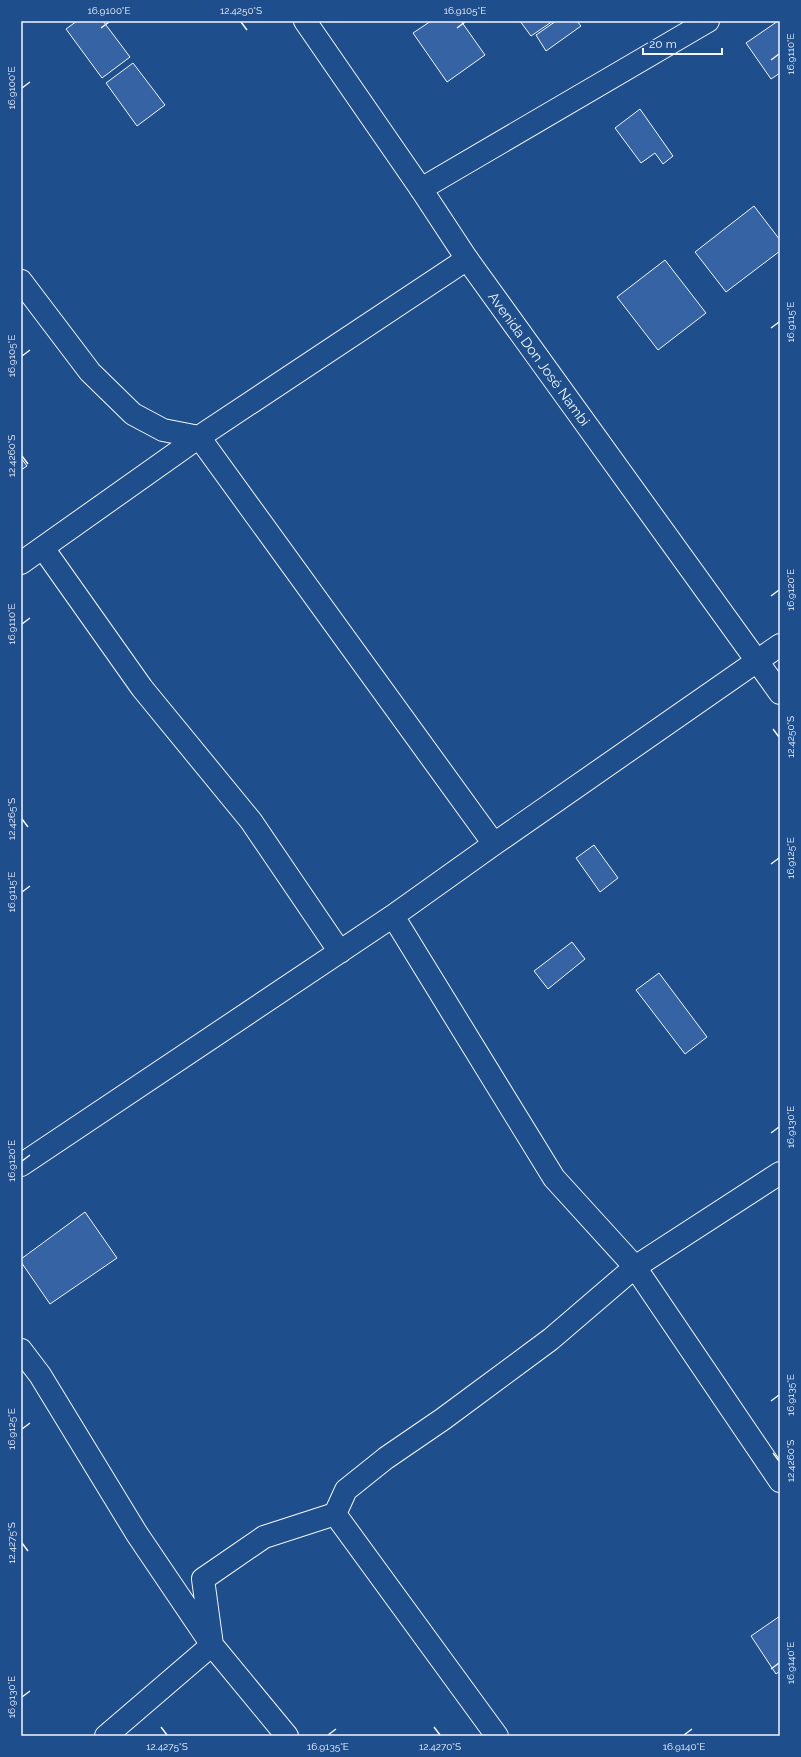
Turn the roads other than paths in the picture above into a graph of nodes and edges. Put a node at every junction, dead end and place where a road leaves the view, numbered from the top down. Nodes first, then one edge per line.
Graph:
1 (305, 21) edge
2 (708, 21) edge
3 (421, 189) junction
4 (467, 259) junction
5 (21, 281) edge
6 (199, 437) junction
7 (43, 548) junction
8 (21, 563) edge
9 (780, 645) edge
10 (757, 661) junction
11 (780, 693) edge
12 (494, 844) junction
13 (393, 916) junction
14 (340, 952) junction
15 (21, 1165) edge
16 (780, 1173) edge
17 (635, 1267) junction
18 (21, 1350) edge
19 (780, 1481) edge
20 (335, 1514) junction
21 (212, 1645) junction
22 (106, 1736) edge
23 (287, 1736) edge
24 (497, 1736) edge

1 - 3 street, Avenida Don José Nambi
2 - 3 street
3 - 4 street, Avenida Don José Nambi
4 - 6 street
4 - 10 street, Avenida Don José Nambi
5 - 6 street
6 - 7 street
6 - 12 street
7 - 8 street
7 - 14 street
9 - 10 street
10 - 11 street, Avenida Don José Nambi
10 - 12 street
12 - 13 street
13 - 14 street
13 - 17 street
14 - 15 street
16 - 17 street
17 - 19 street
17 - 20 street
18 - 21 street
20 - 21 street
20 - 24 street
21 - 22 street
21 - 23 street

